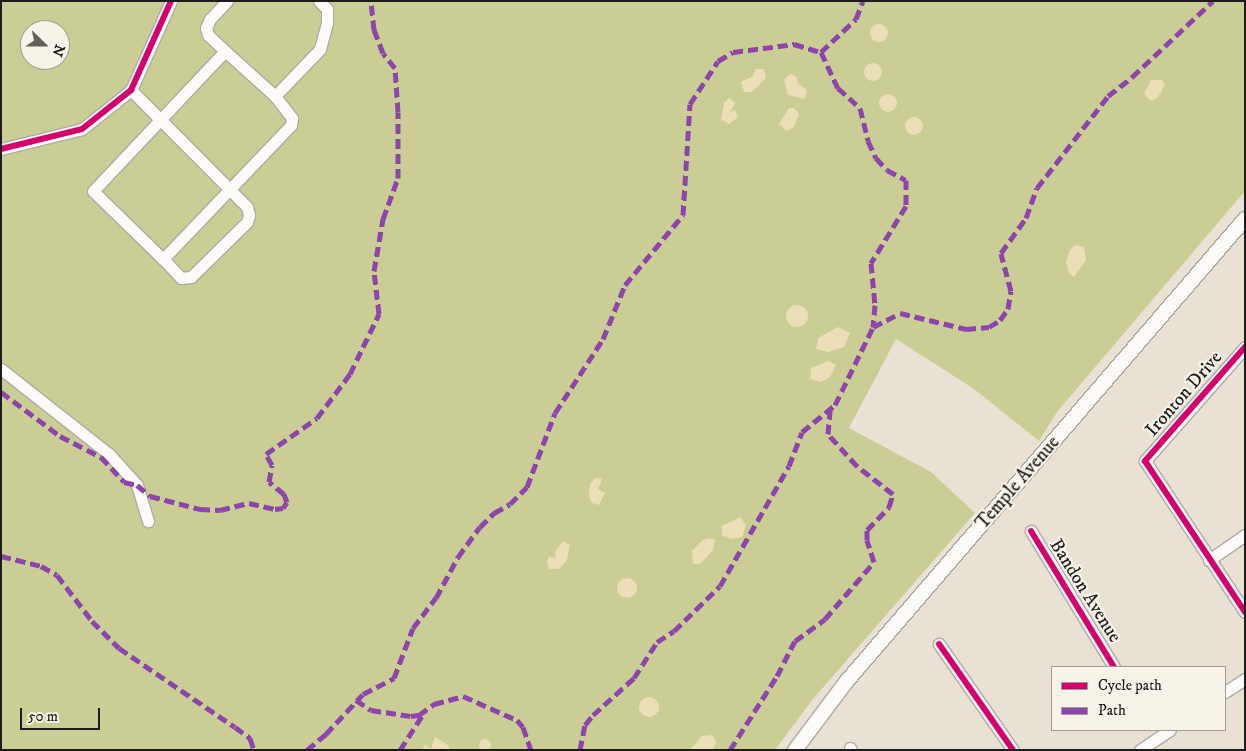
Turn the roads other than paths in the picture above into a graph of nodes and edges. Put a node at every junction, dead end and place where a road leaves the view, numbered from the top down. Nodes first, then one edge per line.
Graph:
1 (171, 1) edge
2 (227, 1) edge
3 (319, 1) edge
4 (225, 51) junction
5 (132, 90) junction
6 (275, 96) junction
7 (163, 118) junction
8 (1, 149) edge
9 (230, 190) junction
10 (1245, 219) edge
11 (163, 259) junction
12 (1245, 347) edge
13 (1, 369) edge
14 (148, 521) dead end
15 (1030, 531) dead end
16 (1245, 535) edge
17 (1209, 560) junction
18 (1245, 612) edge
19 (939, 644) dead end
20 (1113, 666) edge
21 (1245, 678) edge
22 (1226, 691) edge
23 (1156, 734) edge
24 (795, 750) edge
25 (1013, 750) edge
26 (1140, 750) edge

1 - 5 street
2 - 4 street
3 - 6 street
4 - 6 street
4 - 7 street
5 - 7 street
5 - 8 street
6 - 9 street
7 - 9 street
7 - 11 street
9 - 11 street
9 - 11 street
10 - 24 main road, Temple Avenue
12 - 17 street, Ironton Drive
13 - 14 street
15 - 20 street, Bandon Avenue
16 - 17 street
17 - 18 street
19 - 25 street
21 - 22 street
23 - 26 street

